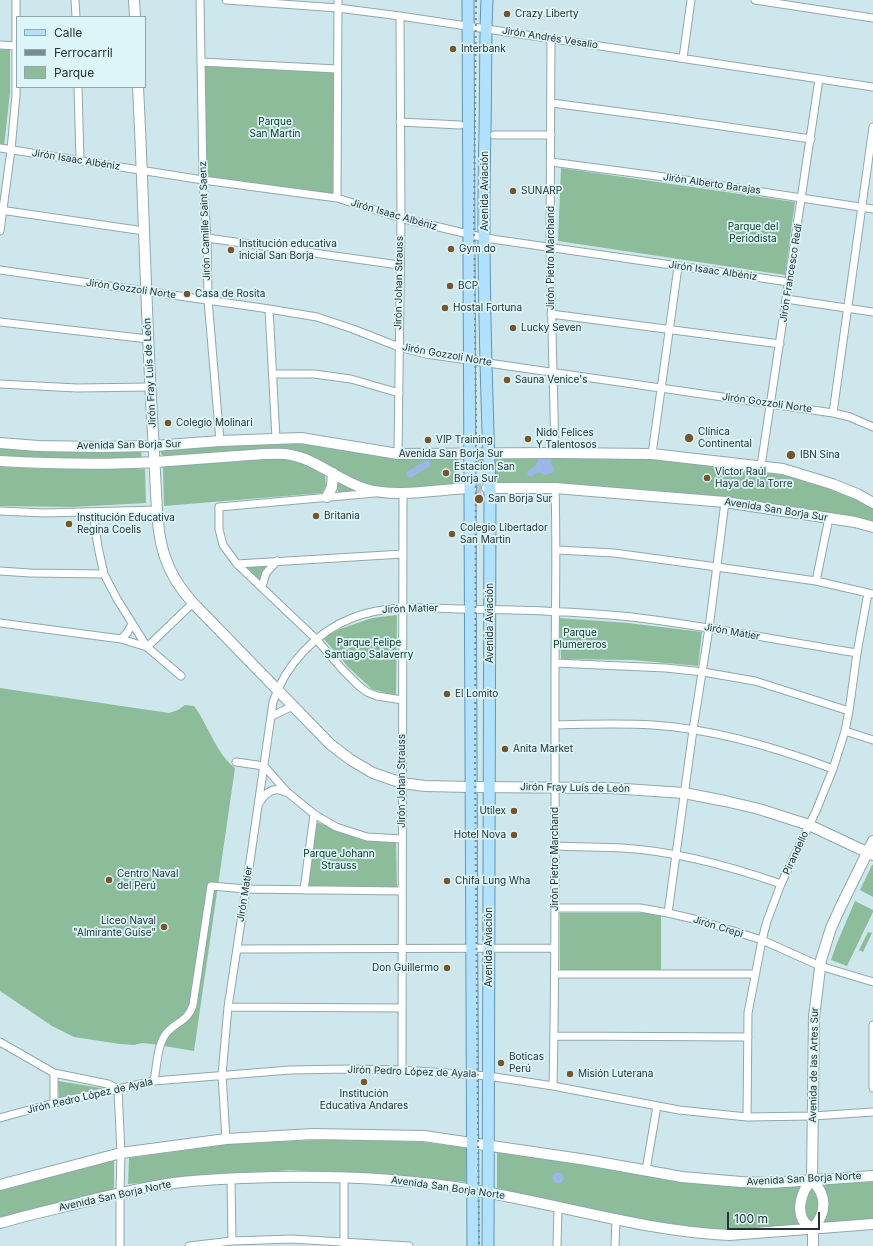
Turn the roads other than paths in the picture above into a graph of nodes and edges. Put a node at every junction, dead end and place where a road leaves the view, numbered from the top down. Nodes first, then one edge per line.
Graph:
1 (16, 0) edge
2 (75, 0) edge
3 (134, 0) edge
4 (200, 0) edge
5 (226, 0) edge
6 (468, 0) edge
7 (487, 0) edge
8 (691, 0) edge
9 (755, 0) edge
10 (793, 3) edge
11 (338, 4) edge
12 (76, 16) edge
13 (135, 16) edge
14 (400, 16) junction
15 (873, 18) edge
16 (468, 25) junction
17 (486, 28) junction
18 (551, 39) junction
19 (0, 45) edge
20 (16, 46) edge
21 (683, 58) junction
22 (201, 62) junction
23 (337, 69) junction
24 (819, 79) junction
25 (873, 87) edge
26 (78, 88) edge
27 (138, 88) edge
28 (552, 103) junction
29 (400, 122) junction
30 (460, 125) dead end
31 (873, 127) edge
32 (494, 135) dead end
33 (551, 135) junction
34 (811, 139) junction
35 (0, 148) edge
36 (11, 150) junction
37 (80, 160) junction
38 (551, 162) junction
39 (143, 170) junction
40 (203, 180) junction
41 (802, 197) junction
42 (337, 198) junction
43 (862, 207) junction
44 (873, 208) edge
45 (1, 210) edge
46 (400, 218) junction
47 (0, 231) edge
48 (144, 231) junction
49 (469, 235) junction
50 (207, 238) junction
51 (485, 238) junction
52 (550, 248) junction
53 (399, 265) junction
54 (678, 266) junction
55 (0, 270) edge
56 (789, 282) junction
57 (146, 292) junction
58 (786, 299) junction
59 (208, 300) junction
60 (848, 308) junction
61 (269, 309) junction
62 (873, 312) edge
63 (551, 314) junction
64 (0, 322) edge
65 (668, 330) junction
66 (148, 339) junction
67 (780, 344) junction
68 (399, 347) junction
69 (469, 360) junction
70 (487, 362) junction
71 (553, 371) junction
72 (273, 374) junction
73 (0, 384) edge
74 (150, 387) junction
75 (661, 388) junction
76 (399, 392) junction
77 (771, 403) junction
78 (833, 413) junction
79 (873, 427) edge
80 (276, 438) junction
81 (220, 441) junction
82 (0, 444) edge
83 (154, 446) junction
84 (555, 453) junction
85 (398, 454) junction
86 (469, 454) junction
87 (489, 454) junction
88 (652, 454) junction
89 (0, 461) edge
90 (155, 462) junction
91 (761, 466) junction
92 (333, 473) junction
93 (470, 488) junction
94 (488, 488) junction
95 (555, 488) junction
96 (390, 492) junction
97 (403, 492) junction
98 (327, 497) junction
99 (725, 502) junction
100 (873, 503) edge
101 (157, 510) junction
102 (0, 511) edge
103 (93, 512) junction
104 (829, 518) junction
105 (873, 527) edge
106 (557, 550) junction
107 (403, 554) junction
108 (277, 561) junction
109 (237, 564) junction
110 (717, 567) junction
111 (0, 571) edge
112 (104, 574) junction
113 (816, 582) junction
114 (262, 587) junction
115 (870, 593) edge
116 (193, 603) junction
117 (402, 608) junction
118 (470, 609) junction
119 (490, 609) junction
120 (555, 612) junction
121 (0, 623) edge
122 (132, 624) junction
123 (709, 628) junction
124 (121, 639) junction
125 (316, 639) junction
126 (147, 647) junction
127 (857, 654) junction
128 (555, 662) junction
129 (703, 672) junction
130 (181, 676) dead end
131 (277, 690) junction
132 (402, 700) junction
133 (293, 706) junction
134 (849, 711) junction
135 (272, 716) junction
136 (555, 725) junction
137 (693, 730) junction
138 (845, 731) junction
139 (873, 740) edge
140 (236, 762) dead end
141 (264, 766) junction
142 (833, 769) junction
143 (402, 782) junction
144 (470, 787) junction
145 (489, 787) junction
146 (555, 788) junction
147 (287, 792) junction
148 (684, 793) junction
149 (258, 806) junction
150 (314, 814) junction
151 (809, 825) junction
152 (402, 839) junction
153 (873, 841) edge
154 (555, 846) junction
155 (870, 854) edge
156 (675, 855) junction
157 (782, 884) junction
158 (246, 889) junction
159 (304, 890) junction
160 (402, 891) junction
161 (555, 908) junction
162 (668, 913) junction
163 (762, 940) junction
164 (555, 948) junction
165 (237, 949) junction
166 (402, 949) junction
167 (472, 949) junction
168 (489, 949) junction
169 (820, 966) junction
170 (555, 974) junction
171 (755, 974) junction
172 (873, 982) edge
173 (228, 1007) junction
174 (402, 1008) junction
175 (873, 1025) edge
176 (554, 1036) junction
177 (748, 1037) junction
178 (0, 1042) edge
179 (402, 1070) junction
180 (54, 1073) junction
181 (473, 1074) junction
182 (222, 1075) junction
183 (488, 1076) junction
184 (154, 1081) junction
185 (553, 1086) junction
186 (873, 1088) edge
187 (118, 1089) junction
188 (54, 1103) junction
189 (657, 1106) junction
190 (873, 1112) edge
191 (813, 1116) junction
192 (747, 1117) junction
193 (0, 1118) edge
194 (226, 1139) junction
195 (473, 1142) junction
196 (489, 1144) junction
197 (121, 1153) junction
198 (646, 1170) junction
199 (873, 1176) edge
200 (344, 1177) junction
201 (231, 1179) junction
202 (812, 1180) junction
203 (0, 1185) edge
204 (473, 1190) junction
205 (120, 1193) junction
206 (488, 1193) junction
207 (558, 1207) junction
208 (616, 1220) junction
209 (0, 1223) edge
210 (873, 1224) edge
211 (813, 1228) junction
212 (232, 1241) junction
213 (344, 1244) edge
214 (120, 1246) edge
215 (189, 1246) edge
216 (405, 1246) edge
217 (473, 1246) edge
218 (488, 1246) edge
219 (557, 1246) edge
220 (616, 1246) edge
221 (813, 1246) edge

1 - 20 street
2 - 12 street
3 - 13 main road
4 - 22 street, Jirón Camille Saint Saenz
5 - 11 street, Jirón Andrés Vesalio
6 - 16 main road, Avenida Aviación
7 - 17 main road, Avenida Aviación
8 - 21 street
9 - 10 street
10 - 15 street
11 - 14 street, Jirón Andrés Vesalio
11 - 23 street
14 - 16 street, Jirón Andrés Vesalio
14 - 29 street, Jirón Johan Strauss
16 - 17 street, Jirón Andrés Vesalio
16 - 49 main road, Avenida Aviación
17 - 18 street, Jirón Andrés Vesalio
17 - 51 main road, Avenida Aviación
18 - 21 street, Jirón Andrés Vesalio
18 - 28 street, Jirón Pietro Marchand
19 - 20 street
20 - 36 street
21 - 24 street, Jirón Andrés Vesalio
22 - 23 street
22 - 40 street, Jirón Camille Saint Saenz
23 - 42 street
24 - 25 street, Jirón Andrés Vesalio
24 - 34 street, Jirón Francesco Redi
26 - 37 street
27 - 39 main road, Jirón Fray Luís de León
28 - 33 street, Jirón Pietro Marchand
28 - 34 street
29 - 30 street
29 - 46 street, Jirón Johan Strauss
31 - 43 street
32 - 33 street
33 - 38 street, Jirón Pietro Marchand
34 - 41 street, Jirón Francesco Redi
35 - 36 street, Jirón Isaac Albéniz
36 - 37 street, Jirón Isaac Albéniz
36 - 45 street
37 - 39 street, Jirón Isaac Albéniz
38 - 41 street, Jirón Alberto Barajas
38 - 52 street, Jirón Pietro Marchand
39 - 40 street, Jirón Isaac Albéniz
39 - 48 main road, Jirón Fray Luís de León
40 - 42 street, Jirón Isaac Albéniz
40 - 50 street, Jirón Camille Saint Saenz
41 - 43 street, Jirón Alberto Barajas
41 - 56 street, Jirón Francesco Redi
42 - 46 street, Jirón Isaac Albéniz
43 - 44 street, Jirón Alberto Barajas
43 - 60 street
45 - 47 street
45 - 48 street
46 - 49 street, Jirón Isaac Albéniz
46 - 53 street, Jirón Johan Strauss
48 - 57 main road, Jirón Fray Luís de León
49 - 51 street, Jirón Isaac Albéniz
49 - 69 main road, Avenida Aviación
50 - 53 street
50 - 59 street, Jirón Camille Saint Saenz
51 - 52 street, Jirón Isaac Albéniz
51 - 70 main road, Avenida Aviación
52 - 54 street, Jirón Isaac Albéniz
52 - 63 street, Jirón Pietro Marchand
53 - 68 street, Jirón Johan Strauss
54 - 56 street, Jirón Isaac Albéniz
54 - 65 street
55 - 57 street, Jirón Gozzoli Norte
56 - 58 street, Jirón Francesco Redi
57 - 59 street, Jirón Gozzoli Norte
57 - 66 main road, Jirón Fray Luís de León
58 - 60 street
58 - 67 street, Jirón Francesco Redi
59 - 61 street, Jirón Gozzoli Norte
59 - 81 street, Jirón Camille Saint Saenz
60 - 62 street
60 - 78 street
61 - 68 street, Jirón Gozzoli Norte
61 - 72 street
63 - 65 street
63 - 71 street, Jirón Pietro Marchand
64 - 66 street
65 - 67 street
65 - 75 street
66 - 74 main road, Jirón Fray Luís de León
67 - 77 street, Jirón Francesco Redi
68 - 69 street, Jirón Gozzoli Norte
68 - 76 street, Jirón Johan Strauss
69 - 70 street, Jirón Gozzoli Norte
69 - 86 main road, Avenida Aviación
70 - 71 street, Jirón Gozzoli Norte
70 - 87 main road, Avenida Aviación
71 - 75 street, Jirón Gozzoli Norte
71 - 84 street, Jirón Pietro Marchand
72 - 76 street
72 - 80 street
73 - 74 street
74 - 83 main road, Jirón Fray Luís de León
75 - 77 street, Jirón Gozzoli Norte
75 - 88 street
76 - 85 street, Jirón Johan Strauss
77 - 78 street, Jirón Gozzoli Norte
77 - 91 street, Jirón Francesco Redi
78 - 79 street, Jirón Gozzoli Norte
80 - 81 main road, Avenida San Borja Sur
80 - 85 main road, Avenida San Borja Sur
81 - 83 main road, Avenida San Borja Sur
82 - 83 main road, Avenida San Borja Sur
83 - 90 main road, Jirón Fray Luís de León
84 - 87 main road, Avenida San Borja Sur
84 - 88 main road, Avenida San Borja Sur
85 - 86 main road, Avenida San Borja Sur
86 - 87 main road, Avenida San Borja Sur
86 - 93 main road, Avenida Aviación
87 - 94 main road, Avenida Aviación
88 - 91 main road, Avenida San Borja Sur
89 - 90 main road, Avenida San Borja Sur
90 - 92 main road, Avenida San Borja Sur
90 - 101 main road, Jirón Fray Luís de León
91 - 100 main road, Avenida San Borja Sur
92 - 96 main road, Avenida San Borja Sur
92 - 98 main road
93 - 97 main road, Avenida San Borja Sur
93 - 118 main road, Avenida Aviación
94 - 95 main road, Avenida San Borja Sur
94 - 119 main road, Avenida Aviación
95 - 99 main road, Avenida San Borja Sur
95 - 106 street, Jirón Pietro Marchand
96 - 97 main road, Avenida San Borja Sur
96 - 98 street
97 - 107 street, Jirón Johan Strauss
98 - 109 street
99 - 104 main road, Avenida San Borja Sur
99 - 110 street
101 - 103 street
101 - 116 main road, Jirón Fray Luís de León
102 - 103 street
103 - 112 street
104 - 105 main road, Avenida San Borja Sur
104 - 113 street
106 - 110 street
106 - 120 street, Jirón Pietro Marchand
107 - 108 street
107 - 117 street, Jirón Johan Strauss
108 - 109 street
108 - 114 street
109 - 114 street
110 - 113 street
110 - 123 street
111 - 112 street
112 - 122 street
113 - 115 street
114 - 125 street
115 - 127 street, Pirandello
116 - 126 street
116 - 131 main road, Jirón Fray Luís de León
117 - 118 street, Jirón Matier
117 - 125 street, Jirón Matier
117 - 132 street, Jirón Johan Strauss
118 - 119 street, Jirón Matier
118 - 144 main road, Avenida Aviación
119 - 120 street, Jirón Matier
119 - 145 main road, Avenida Aviación
120 - 123 street, Jirón Matier
120 - 128 street, Jirón Pietro Marchand
121 - 124 street
122 - 124 street
122 - 126 street
123 - 127 street, Jirón Matier
123 - 129 street
124 - 126 street
125 - 131 street, Jirón Matier
125 - 132 street
126 - 130 street
127 - 134 street, Pirandello
128 - 129 street
128 - 136 street, Jirón Pietro Marchand
129 - 134 street
129 - 137 street
131 - 133 main road, Jirón Fray Luís de León
131 - 135 street, Jirón Matier
132 - 143 street, Jirón Johan Strauss
133 - 135 street
133 - 143 main road, Jirón Fray Luís de León
134 - 138 street, Pirandello
135 - 141 street, Jirón Matier
136 - 137 street
136 - 146 street, Jirón Pietro Marchand
137 - 142 street
137 - 148 street
138 - 139 street
138 - 142 street, Pirandello
140 - 141 street
141 - 147 street
141 - 149 street, Jirón Matier
142 - 151 street, Pirandello
143 - 144 main road, Jirón Fray Luís de León
143 - 152 street, Jirón Johan Strauss
144 - 145 main road, Jirón Fray Luís de León
144 - 167 main road, Avenida Aviación
145 - 146 main road, Jirón Fray Luís de León
145 - 168 main road, Avenida Aviación
146 - 148 main road, Jirón Fray Luís de León
146 - 154 street, Jirón Pietro Marchand
147 - 149 street
147 - 150 street
148 - 151 main road, Jirón Fray Luís de León
148 - 156 street
149 - 158 street, Jirón Matier
150 - 152 street
150 - 159 street
151 - 155 main road, Jirón Fray Luís de León
151 - 157 street, Pirandello
152 - 160 street, Jirón Johan Strauss
153 - 155 main road, Avenida de las Artes Sur
154 - 156 street
154 - 161 street, Jirón Pietro Marchand
155 - 169 main road, Avenida de las Artes Sur
156 - 157 street
156 - 162 street
157 - 163 street, Pirandello
158 - 159 street
158 - 165 street, Jirón Matier
158 - 184 street
159 - 160 street
160 - 166 street, Jirón Johan Strauss
161 - 162 street, Jirón Crepi
161 - 164 street, Jirón Pietro Marchand
162 - 163 street, Jirón Crepi
163 - 169 street, Jirón Crepi
163 - 171 street, Pirandello
164 - 168 street
164 - 170 street, Jirón Pietro Marchand
165 - 166 street
165 - 173 street, Jirón Matier
166 - 167 street
166 - 174 street, Jirón Johan Strauss
167 - 168 street
167 - 181 main road, Avenida Aviación
168 - 183 main road, Avenida Aviación
169 - 172 street, Jirón Crepi
169 - 191 main road, Avenida de las Artes Sur
170 - 171 street
170 - 176 street, Jirón Pietro Marchand
171 - 177 street, Pirandello
173 - 174 street
173 - 182 street, Jirón Matier
174 - 179 street, Jirón Johan Strauss
175 - 186 street
176 - 177 street
176 - 185 street, Jirón Pietro Marchand
177 - 192 street, Pirandello
178 - 180 street
179 - 181 street, Jirón Pedro López de Ayala
179 - 182 street, Jirón Pedro López de Ayala
180 - 187 street
180 - 188 street
181 - 183 street, Jirón Pedro López de Ayala
181 - 195 main road, Avenida Aviación
182 - 184 street, Jirón Pedro López de Ayala
182 - 194 street, Jirón Matier
183 - 185 street, Jirón Pedro López de Ayala
183 - 196 main road, Avenida Aviación
184 - 187 street, Jirón Pedro López de Ayala
185 - 189 street, Jirón Pedro López de Ayala
187 - 188 street, Jirón Pedro López de Ayala
187 - 197 street
188 - 193 street, Jirón Pedro López de Ayala
189 - 192 street, Jirón Pedro López de Ayala
189 - 198 street
190 - 191 street, Jirón Pedro López de Ayala
191 - 192 street, Jirón Pedro López de Ayala
191 - 202 main road, Avenida de las Artes Sur
194 - 195 main road, Avenida San Borja Norte
194 - 197 main road, Avenida San Borja Norte
195 - 196 main road, Avenida San Borja Norte
195 - 204 main road, Avenida Aviación
196 - 198 main road, Avenida San Borja Norte
196 - 206 main road, Avenida Aviación
197 - 203 main road, Avenida San Borja Norte
197 - 205 street
198 - 202 main road, Avenida San Borja Norte
199 - 202 main road, Avenida San Borja Norte
200 - 201 main road, Avenida San Borja Norte
200 - 204 main road, Avenida San Borja Norte
200 - 213 street
201 - 205 main road, Avenida San Borja Norte
201 - 212 street
202 - 211 main road
202 - 211 main road
204 - 206 main road, Avenida San Borja Norte
204 - 217 main road, Avenida Aviación
205 - 209 main road, Avenida San Borja Norte
205 - 214 street
206 - 207 main road, Avenida San Borja Norte
206 - 218 main road, Avenida Aviación
207 - 208 main road, Avenida San Borja Norte
207 - 219 street
208 - 211 main road, Avenida San Borja Norte
208 - 220 street
210 - 211 main road, Avenida San Borja Norte
211 - 221 main road
212 - 213 street
212 - 215 street
213 - 216 street

